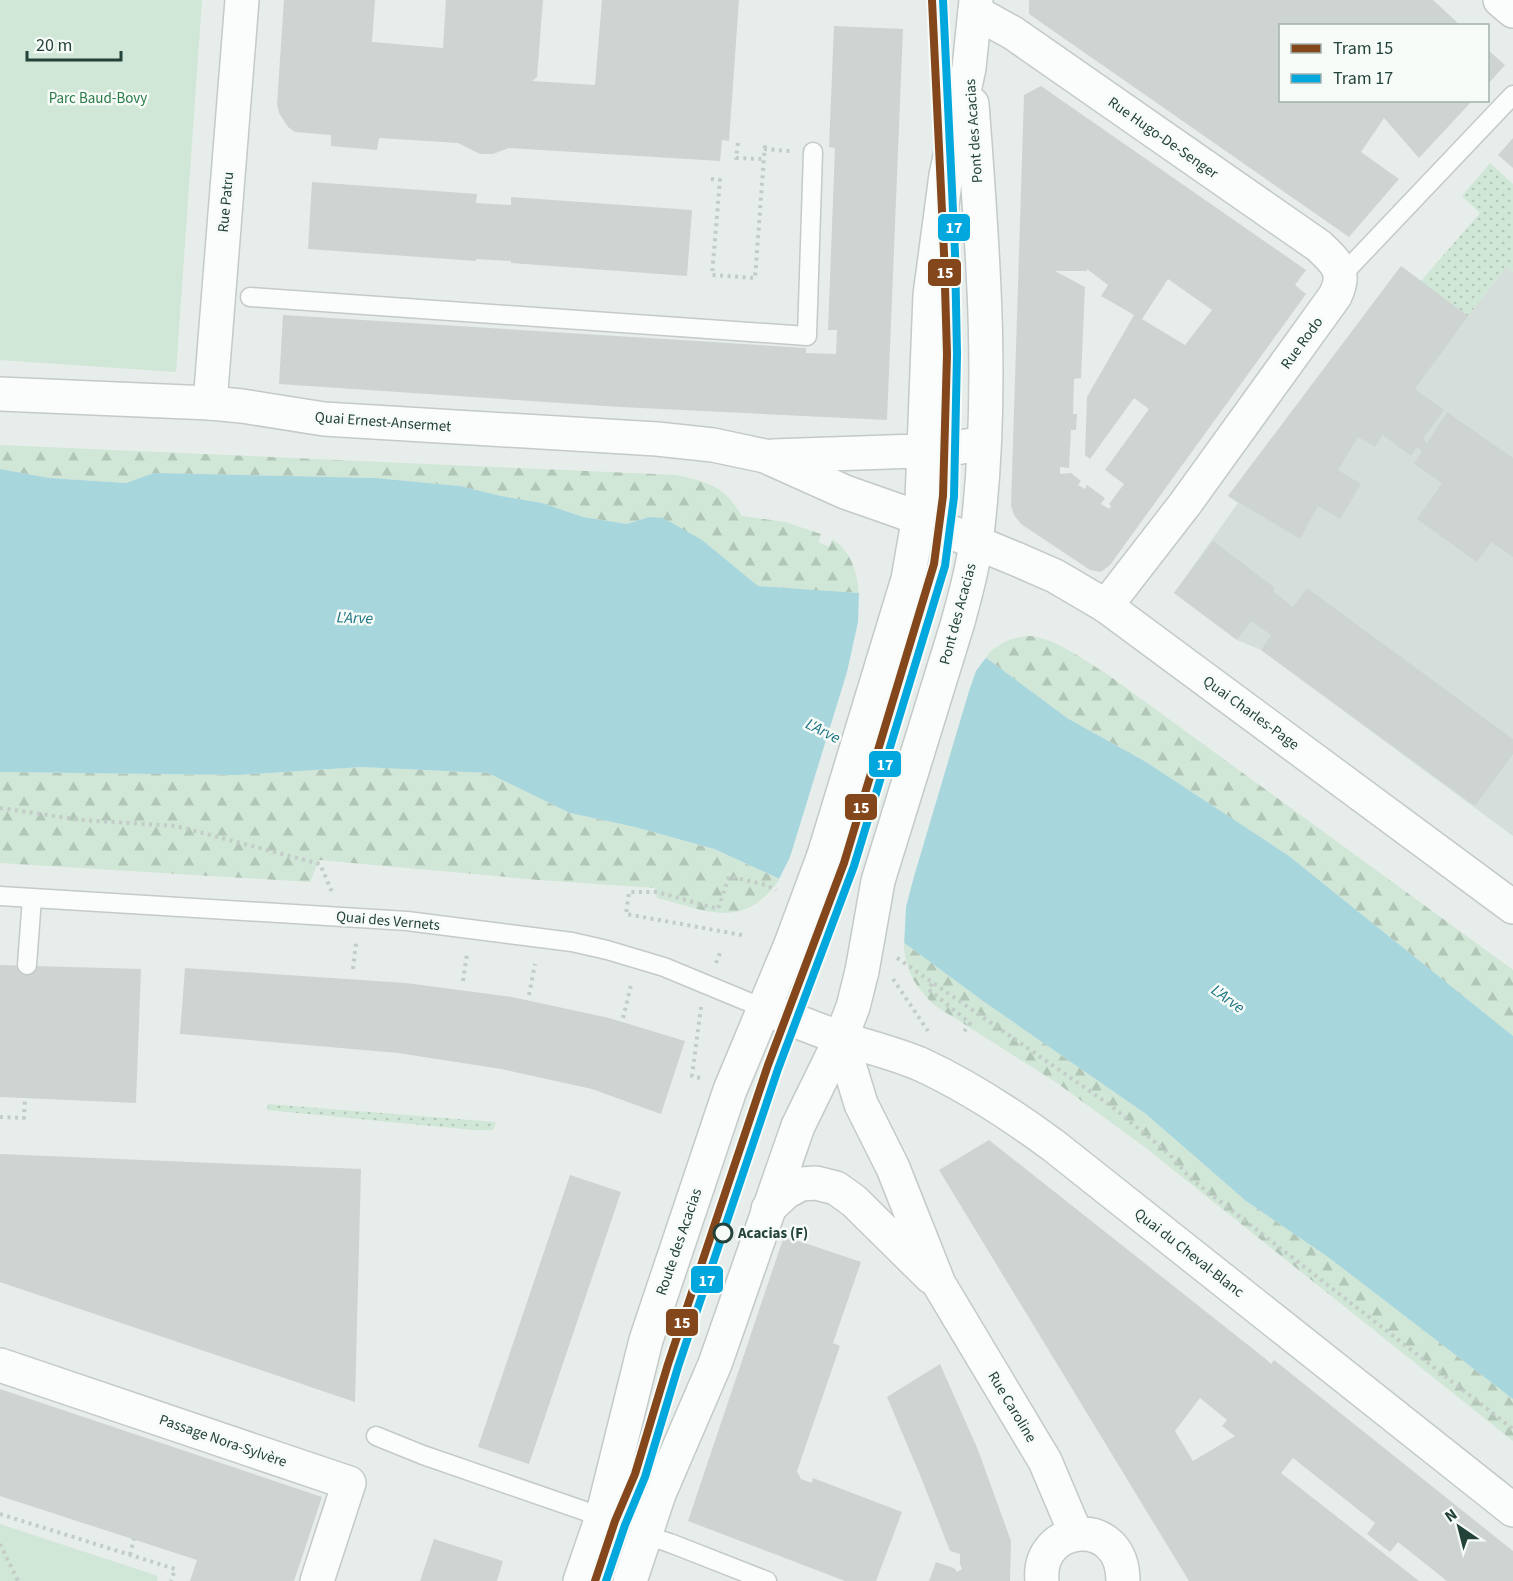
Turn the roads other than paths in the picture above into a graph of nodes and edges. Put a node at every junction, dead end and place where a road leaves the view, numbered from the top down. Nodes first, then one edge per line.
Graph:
1 (242, 0) edge
2 (1500, 0) edge
3 (974, 4) edge
4 (1513, 11) edge
5 (969, 68) junction
6 (1513, 95) edge
7 (805, 152) road end
8 (1341, 276) junction
9 (250, 297) dead end
10 (0, 394) edge
11 (210, 403) junction
12 (983, 443) junction
13 (924, 450) junction
14 (765, 456) junction
15 (919, 519) junction
16 (976, 543) junction
17 (1106, 606) junction
18 (0, 896) edge
19 (32, 898) junction
20 (1511, 902) edge
21 (790, 944) joint
22 (27, 966) dead end
23 (764, 1008) junction
24 (840, 1038) junction
25 (768, 1209) junction
26 (939, 1284) junction
27 (0, 1365) edge
28 (376, 1436) dead end
29 (1513, 1510) edge
30 (602, 1516) junction
31 (1076, 1534) junction
32 (645, 1535) junction
33 (316, 1581) edge
34 (580, 1581) edge
35 (630, 1581) edge
36 (767, 1581) edge
37 (1042, 1581) edge
38 (1123, 1581) edge

1 - 11 street, Rue Patru
2 - 4 street
3 - 5 street
3 - 8 street, Rue Hugo-De-Senger
5 - 12 street, Pont des Acacias
5 - 13 street, Pont des Acacias
6 - 8 lane, Rue Rodo
7 - 9 lane
8 - 17 street, Rue Rodo
10 - 11 street, Quai Ernest-Ansermet
11 - 14 street, Quai Ernest-Ansermet
12 - 13 street, Quai Ernest-Ansermet
12 - 16 street, Pont des Acacias
13 - 14 street, Quai Ernest-Ansermet
13 - 15 street, Pont des Acacias
14 - 15 street, Quai Ernest-Ansermet
15 - 16 street, Quai Ernest-Ansermet
15 - 21 street, Pont des Acacias, bridge
16 - 17 street, Quai Charles-Page
16 - 24 street, Pont des Acacias, bridge
17 - 20 street, Quai Charles-Page
18 - 19 lane, Quai des Vernets
19 - 22 lane
19 - 23 lane, Quai des Vernets
21 - 23 street, Route des Acacias
23 - 24 street
23 - 30 street, Route des Acacias
24 - 25 street
24 - 26 street, Rue Caroline
24 - 29 street, Quai du Cheval-Blanc
25 - 26 street, Rue Caroline
25 - 32 street
26 - 31 street, Rue Caroline
27 - 33 street, Passage Nora-Sylvère
28 - 30 lane
30 - 34 street, Route des Acacias
31 - 37 street
31 - 38 street
32 - 35 street
32 - 36 lane

